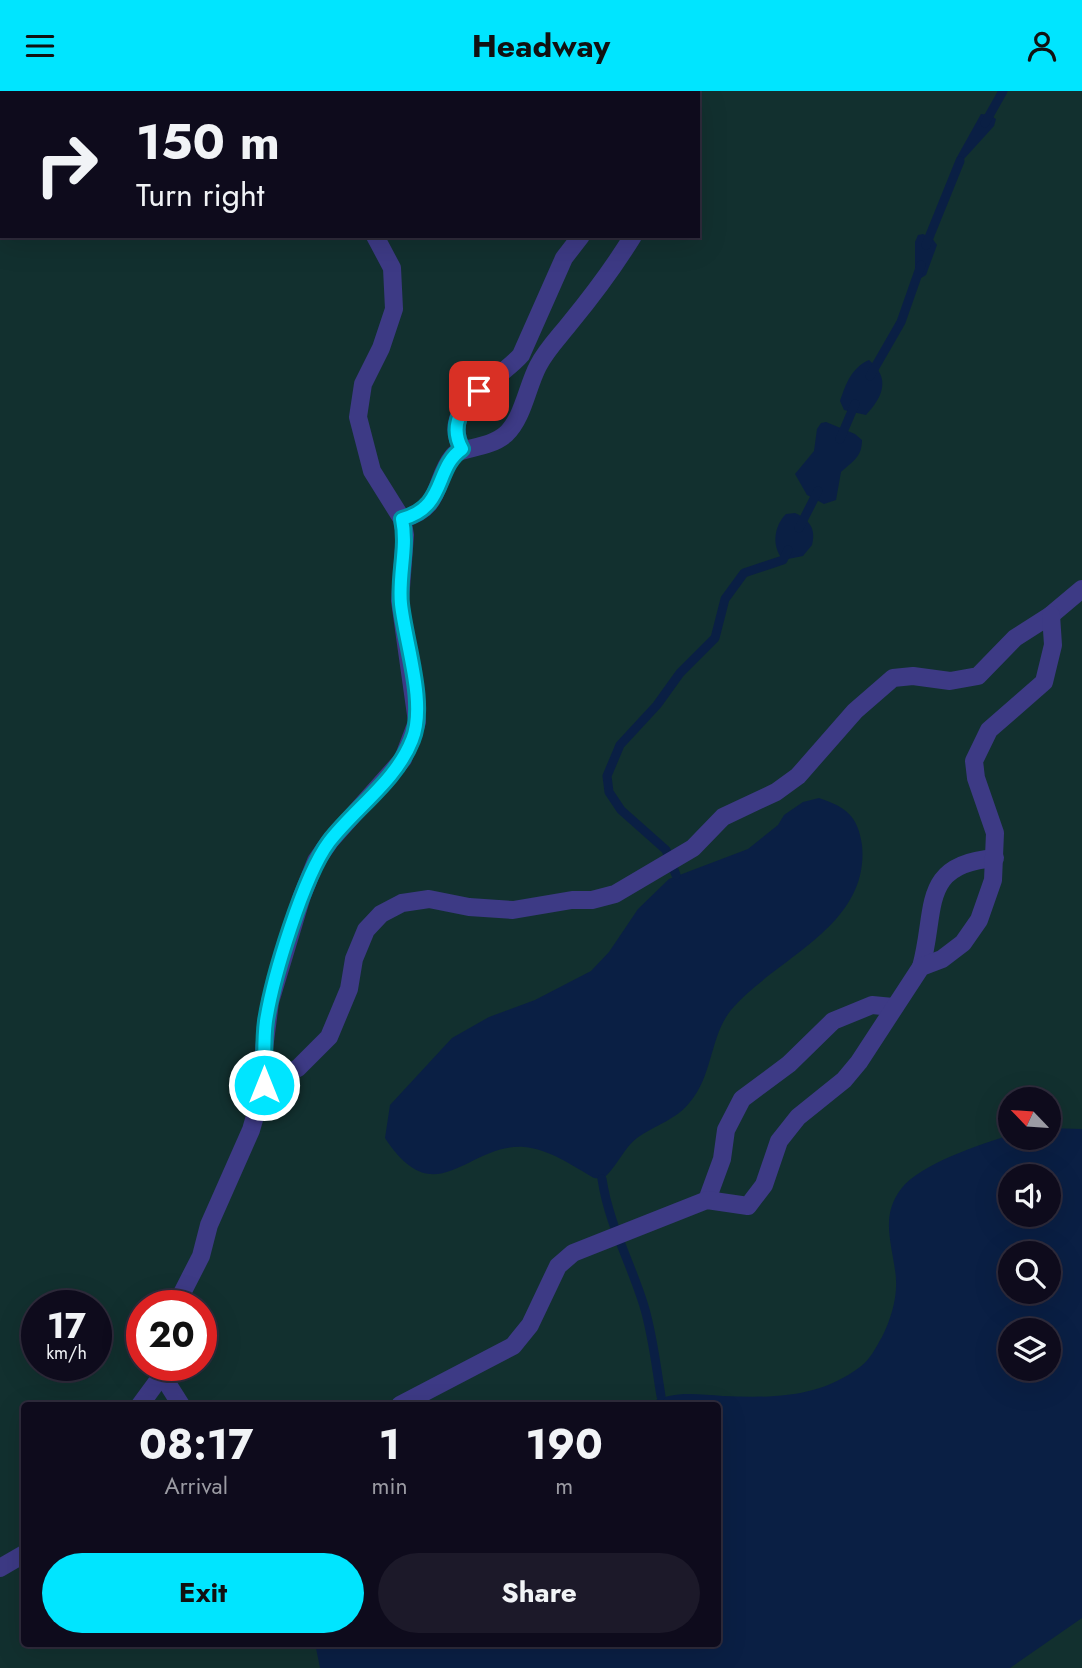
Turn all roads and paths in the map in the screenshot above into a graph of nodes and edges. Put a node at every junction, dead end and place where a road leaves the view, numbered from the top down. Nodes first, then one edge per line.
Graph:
1 (376, 238) edge
2 (579, 238) edge
3 (632, 238) edge
4 (462, 449) junction
5 (402, 519) junction
6 (1082, 589) edge
7 (1051, 615) junction
8 (995, 858) junction
9 (921, 967) junction
10 (893, 1007) junction
11 (264, 1085) junction
12 (707, 1200) junction
13 (184, 1290) edge
14 (155, 1381) edge
15 (168, 1381) edge
16 (142, 1402) edge
17 (179, 1402) edge
18 (406, 1402) edge
19 (21, 1556) edge
20 (0, 1568) edge

1 - 5 lane
2 - 4 lane
3 - 4 lane
4 - 5 lane
5 - 11 lane
6 - 7 lane
7 - 8 lane
7 - 11 lane
8 - 9 lane
8 - 9 lane
9 - 10 lane
10 - 12 lane
10 - 12 lane
11 - 13 lane
12 - 18 lane
14 - 16 lane
15 - 17 lane
19 - 20 lane

